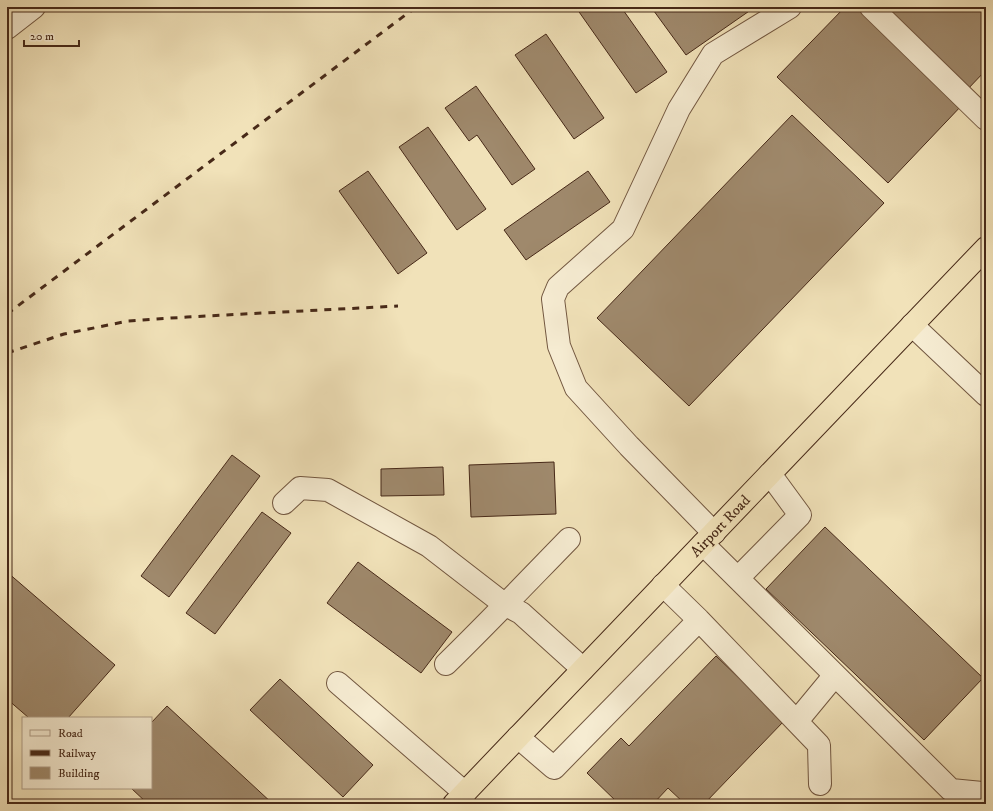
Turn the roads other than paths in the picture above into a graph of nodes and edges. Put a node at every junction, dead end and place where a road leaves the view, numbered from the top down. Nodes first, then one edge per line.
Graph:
1 (34, 7) edge
2 (790, 7) edge
3 (870, 7) edge
4 (7, 28) edge
5 (986, 119) edge
6 (986, 248) edge
7 (912, 325) junction
8 (986, 395) edge
9 (770, 474) junction
10 (284, 503) dead end
11 (708, 538) junction
12 (569, 539) dead end
13 (738, 578) junction
14 (663, 585) junction
15 (504, 604) junction
16 (699, 620) junction
17 (446, 664) dead end
18 (583, 669) junction
19 (836, 675) junction
20 (338, 683) dead end
21 (797, 721) junction
22 (518, 737) junction
23 (820, 784) dead end
24 (982, 793) dead end
25 (459, 798) edge

1 - 4 street
2 - 11 street
3 - 5 street
6 - 7 highway, Airport Road
7 - 8 street
7 - 9 highway, Airport Road
9 - 11 highway, Airport Road
9 - 13 street
10 - 15 street
11 - 13 street
11 - 14 highway, Airport Road
12 - 15 street
13 - 19 street
14 - 16 street
14 - 18 highway, Airport Road
15 - 17 street
15 - 18 street
16 - 21 street
16 - 22 street
18 - 22 highway, Airport Road
19 - 21 street
19 - 24 street
20 - 25 street
21 - 23 street
22 - 25 highway, Airport Road

